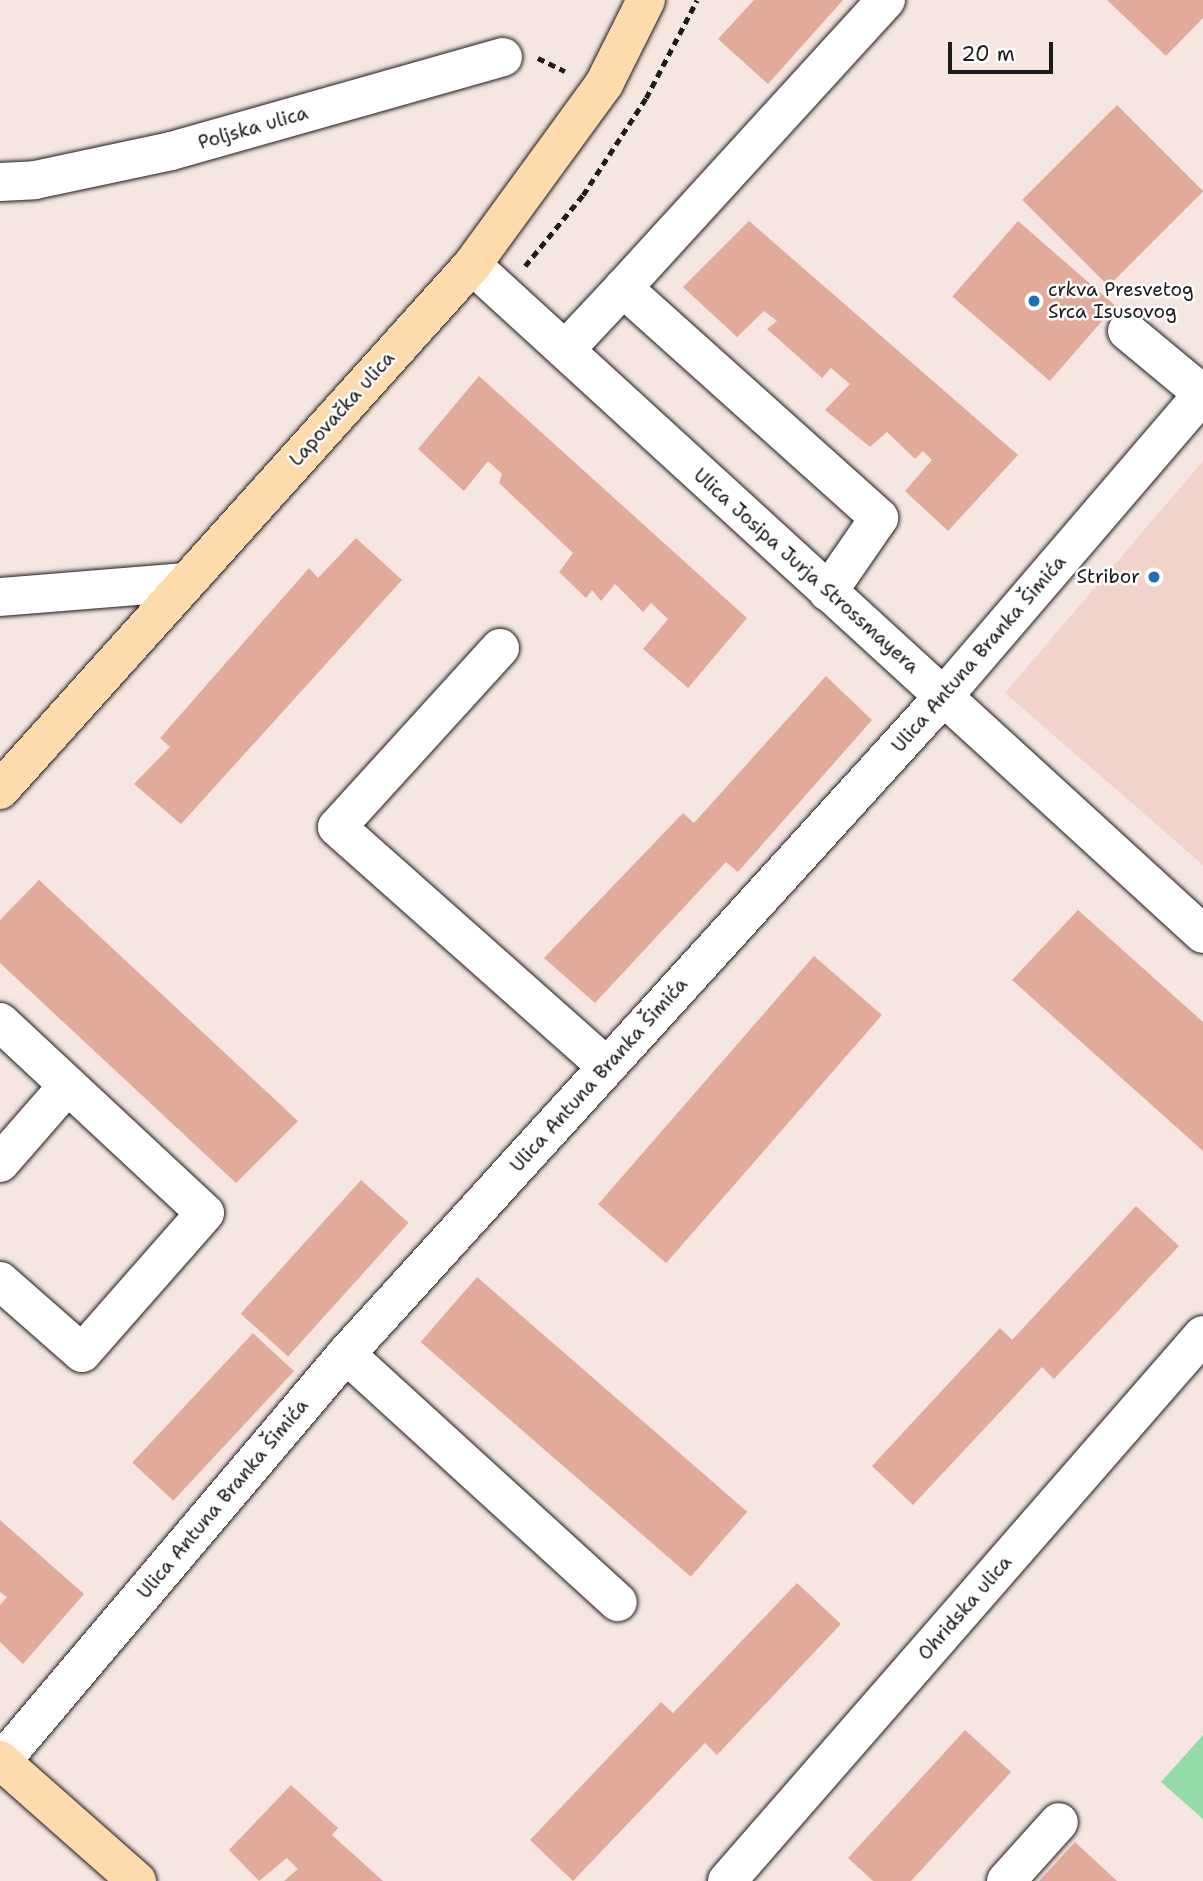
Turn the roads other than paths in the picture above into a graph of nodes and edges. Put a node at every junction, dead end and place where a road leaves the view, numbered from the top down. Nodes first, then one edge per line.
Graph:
1 (646, 0) edge
2 (886, 0) edge
3 (503, 57) dead end
4 (0, 182) edge
5 (472, 265) junction
6 (623, 288) junction
7 (1127, 331) dead end
8 (565, 350) junction
9 (1201, 399) edge
10 (185, 582) junction
11 (828, 592) junction
12 (0, 597) edge
13 (500, 648) dead end
14 (943, 697) junction
15 (0, 790) edge
16 (1203, 934) edge
17 (0, 1022) edge
18 (607, 1068) junction
19 (68, 1086) junction
20 (0, 1163) edge
21 (0, 1281) edge
22 (1203, 1335) edge
23 (346, 1354) junction
24 (618, 1602) dead end
25 (1, 1761) edge
26 (1059, 1822) dead end
27 (137, 1881) edge
28 (727, 1881) edge
29 (1006, 1881) edge

1 - 5 main road, Lapovačka ulica
2 - 6 street
3 - 4 street, Poljska ulica
5 - 8 street, Ulica Josipa Jurja Strossmayera
5 - 10 main road, Lapovačka ulica
6 - 8 street
6 - 11 street
7 - 9 street
8 - 11 street, Ulica Josipa Jurja Strossmayera
9 - 14 street, Ulica Antuna Branka Šimića
10 - 12 street
10 - 15 main road, Lapovačka ulica
11 - 14 street, Ulica Josipa Jurja Strossmayera
13 - 18 street
14 - 16 street, Ulica Josipa Jurja Strossmayera
14 - 18 street, Ulica Antuna Branka Šimića
17 - 19 street
18 - 23 street, Ulica Antuna Branka Šimića
19 - 20 street
19 - 21 street
22 - 28 street, Ohridska ulica
23 - 24 street
23 - 25 street, Ulica Antuna Branka Šimića
25 - 27 main road
26 - 29 street

